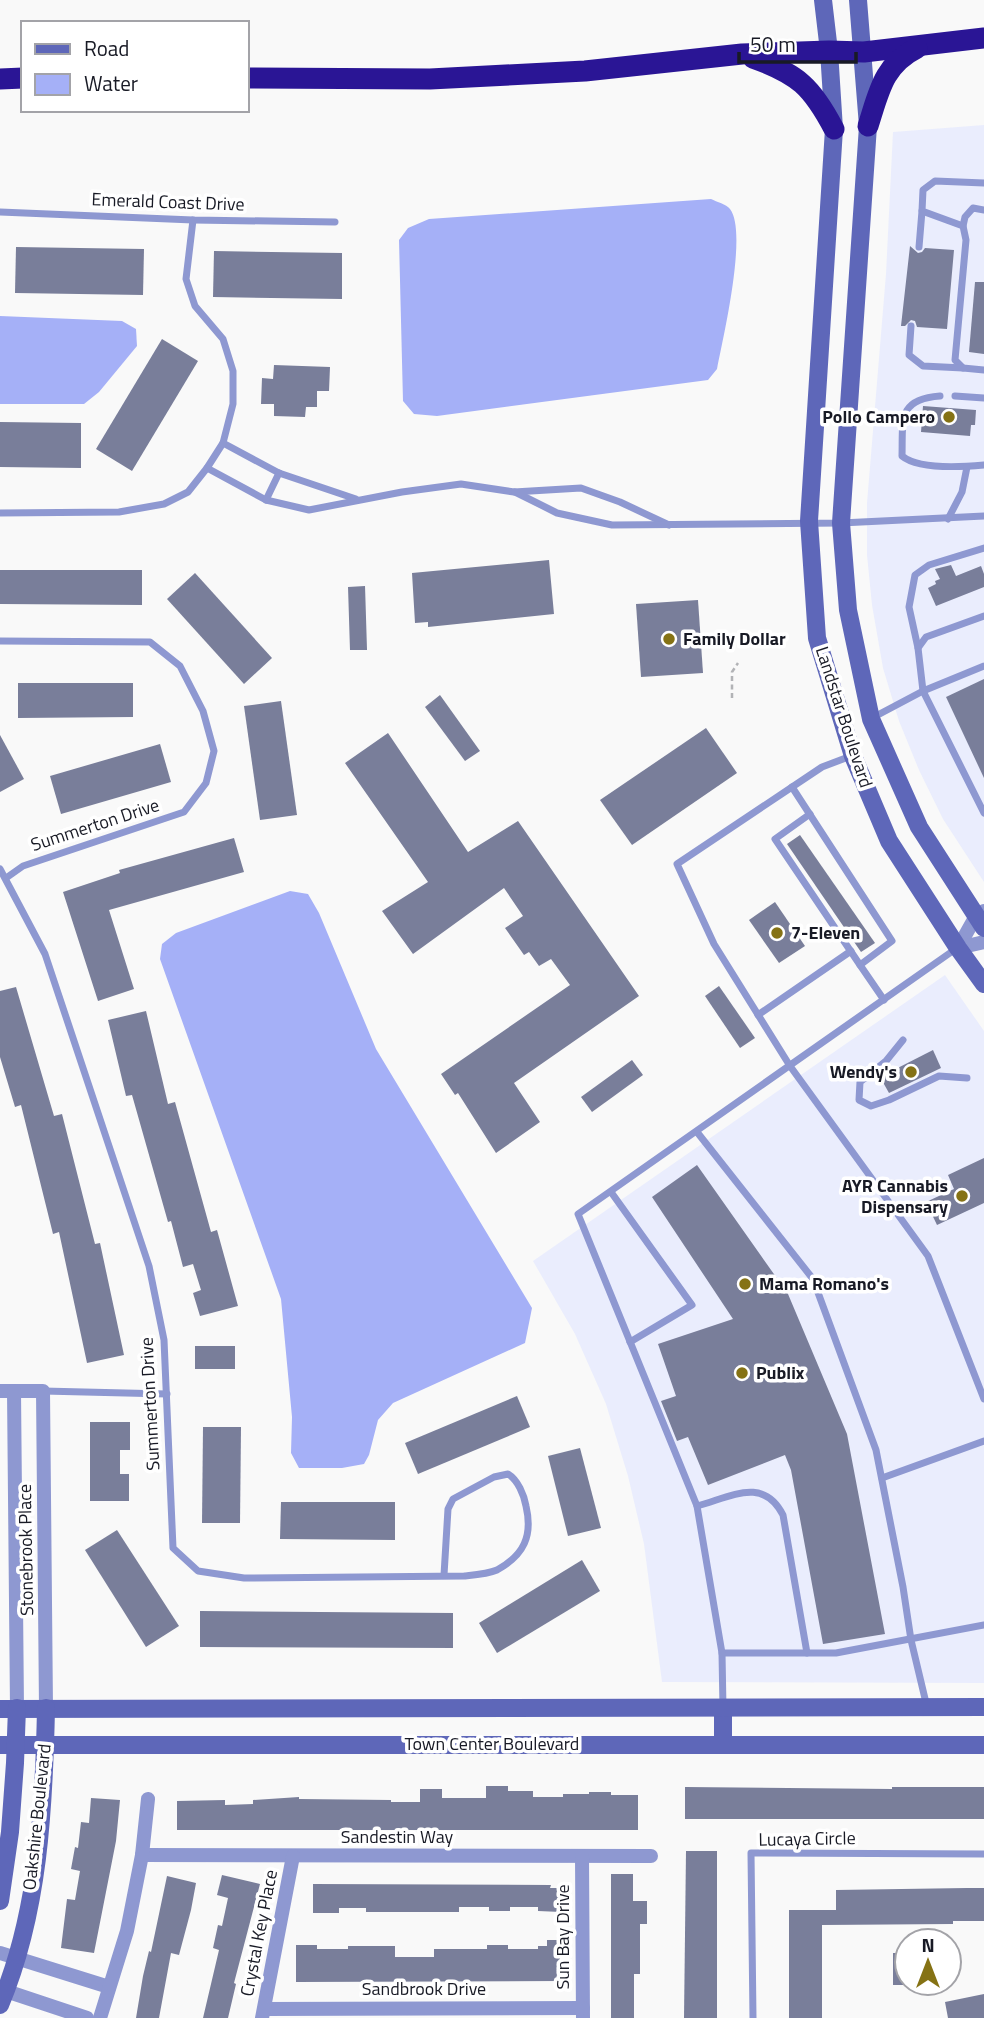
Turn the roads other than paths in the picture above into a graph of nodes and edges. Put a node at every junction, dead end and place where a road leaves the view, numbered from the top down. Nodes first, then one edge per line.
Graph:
1 (823, 0) edge
2 (858, 0) edge
3 (984, 38) edge
4 (919, 47) junction
5 (829, 51) junction
6 (864, 52) junction
7 (741, 54) junction
8 (21, 78) edge
9 (248, 78) edge
10 (0, 79) edge
11 (868, 126) junction
12 (834, 129) junction
13 (984, 183) edge
14 (984, 210) edge
15 (922, 211) junction
16 (0, 212) edge
17 (193, 220) junction
18 (335, 222) dead end
19 (963, 226) junction
20 (919, 247) dead end
21 (911, 326) dead end
22 (963, 368) junction
23 (984, 370) edge
24 (940, 396) dead end
25 (955, 396) dead end
26 (984, 398) edge
27 (223, 443) junction
28 (984, 465) edge
29 (967, 467) junction
30 (207, 468) junction
31 (279, 473) junction
32 (514, 492) junction
33 (265, 500) junction
34 (357, 500) junction
35 (0, 513) edge
36 (984, 516) edge
37 (948, 519) junction
38 (809, 522) junction
39 (841, 523) junction
40 (669, 525) junction
41 (984, 548) edge
42 (984, 616) edge
43 (0, 641) edge
44 (918, 648) junction
45 (984, 666) edge
46 (923, 691) junction
47 (871, 719) junction
48 (853, 756) junction
49 (792, 787) junction
50 (984, 813) edge
51 (810, 814) junction
52 (0, 869) edge
53 (6, 878) junction
54 (982, 918) edge
55 (984, 942) edge
56 (958, 948) junction
57 (851, 951) junction
58 (860, 965) junction
59 (984, 984) edge
60 (884, 1000) junction
61 (758, 1015) junction
62 (903, 1040) dead end
63 (790, 1066) junction
64 (967, 1078) dead end
65 (697, 1132) junction
66 (611, 1192) junction
67 (630, 1342) junction
68 (7, 1391) edge
69 (43, 1391) junction
70 (167, 1394) junction
71 (984, 1399) edge
72 (984, 1442) edge
73 (882, 1478) junction
74 (697, 1506) junction
75 (444, 1575) junction
76 (984, 1625) edge
77 (911, 1640) junction
78 (722, 1653) junction
79 (807, 1653) junction
80 (927, 1707) junction
81 (984, 1707) edge
82 (723, 1708) junction
83 (8, 1709) edge
84 (46, 1709) junction
85 (723, 1744) junction
86 (8, 1745) edge
87 (45, 1745) junction
88 (984, 1745) edge
89 (148, 1799) dead end
90 (984, 1854) edge
91 (142, 1855) junction
92 (293, 1856) junction
93 (582, 1856) junction
94 (651, 1856) dead end
95 (0, 1900) edge
96 (9, 1955) edge
97 (109, 1987) junction
98 (2, 1995) edge
99 (263, 2013) edge
100 (583, 2013) edge
101 (87, 2018) edge
102 (100, 2018) edge
103 (753, 2018) edge

1 - 5 main road, Landstar Boulevard
2 - 6 main road, Landstar Boulevard
3 - 4 highway
4 - 6 highway
4 - 11 highway
5 - 6 highway
5 - 7 highway
5 - 12 main road, Landstar Boulevard
6 - 11 main road, Landstar Boulevard
7 - 9 highway
7 - 12 highway
8 - 10 highway
11 - 39 main road, Landstar Boulevard
12 - 38 main road, Landstar Boulevard
13 - 15 lane
14 - 19 lane
15 - 19 lane
15 - 20 lane
16 - 17 lane, Emerald Coast Drive
17 - 18 lane, Emerald Coast Drive
17 - 27 lane
19 - 22 lane
21 - 22 lane
22 - 23 lane
24 - 29 lane
25 - 26 lane
27 - 30 lane
27 - 31 lane
28 - 29 lane
29 - 37 lane
30 - 33 lane
30 - 35 lane
31 - 33 lane
31 - 34 lane
32 - 34 lane
32 - 40 lane
32 - 40 lane
33 - 34 lane
36 - 37 lane
37 - 39 lane
38 - 39 lane
38 - 40 lane
38 - 48 main road, Landstar Boulevard
39 - 47 main road, Landstar Boulevard
41 - 44 lane
42 - 44 lane
43 - 53 lane, Summerton Drive
44 - 46 lane
45 - 46 lane
46 - 47 lane
46 - 50 lane
47 - 54 main road, Landstar Boulevard
48 - 49 lane
48 - 56 main road, Landstar Boulevard
49 - 51 lane
49 - 61 lane
51 - 57 lane
51 - 58 lane
52 - 53 lane, Summerton Drive
53 - 70 lane, Summerton Drive
54 - 56 street
55 - 56 street
56 - 59 main road, Landstar Boulevard
56 - 60 lane
57 - 58 lane
57 - 61 lane
58 - 60 lane
60 - 63 lane
61 - 63 lane
62 - 64 lane
63 - 65 lane
63 - 71 lane
65 - 66 lane
65 - 73 lane
66 - 67 lane
66 - 67 lane
67 - 74 lane
68 - 69 street
68 - 83 street, Stonebrook Place
69 - 70 lane
69 - 84 street, Stonebrook Place
70 - 75 lane, Summerton Drive
72 - 73 lane
73 - 77 lane
74 - 78 lane
74 - 79 lane
75 - 75 lane, Summerton Drive
76 - 77 lane
77 - 79 lane
77 - 80 lane
78 - 79 lane
78 - 82 lane
80 - 81 main road, Town Center Boulevard
80 - 82 main road, Town Center Boulevard
82 - 84 main road, Town Center Boulevard
82 - 85 main road
83 - 84 main road, Town Center Boulevard
83 - 86 main road, Oakshire Boulevard
84 - 87 main road, Oakshire Boulevard
85 - 87 main road, Town Center Boulevard
85 - 88 main road, Town Center Boulevard
86 - 87 main road, Town Center Boulevard
86 - 95 main road, Oakshire Boulevard
87 - 96 main road, Oakshire Boulevard
89 - 91 street
90 - 103 lane, Lucaya Circle
91 - 92 street, Sandestin Way
91 - 97 street
92 - 93 street, Sandestin Way
92 - 99 street, Crystal Key Place
93 - 94 street, Sandestin Way
93 - 100 street, Sun Bay Drive
96 - 97 street
96 - 98 main road, Oakshire Boulevard
97 - 102 street
98 - 101 street
99 - 100 street, Sandbrook Drive

